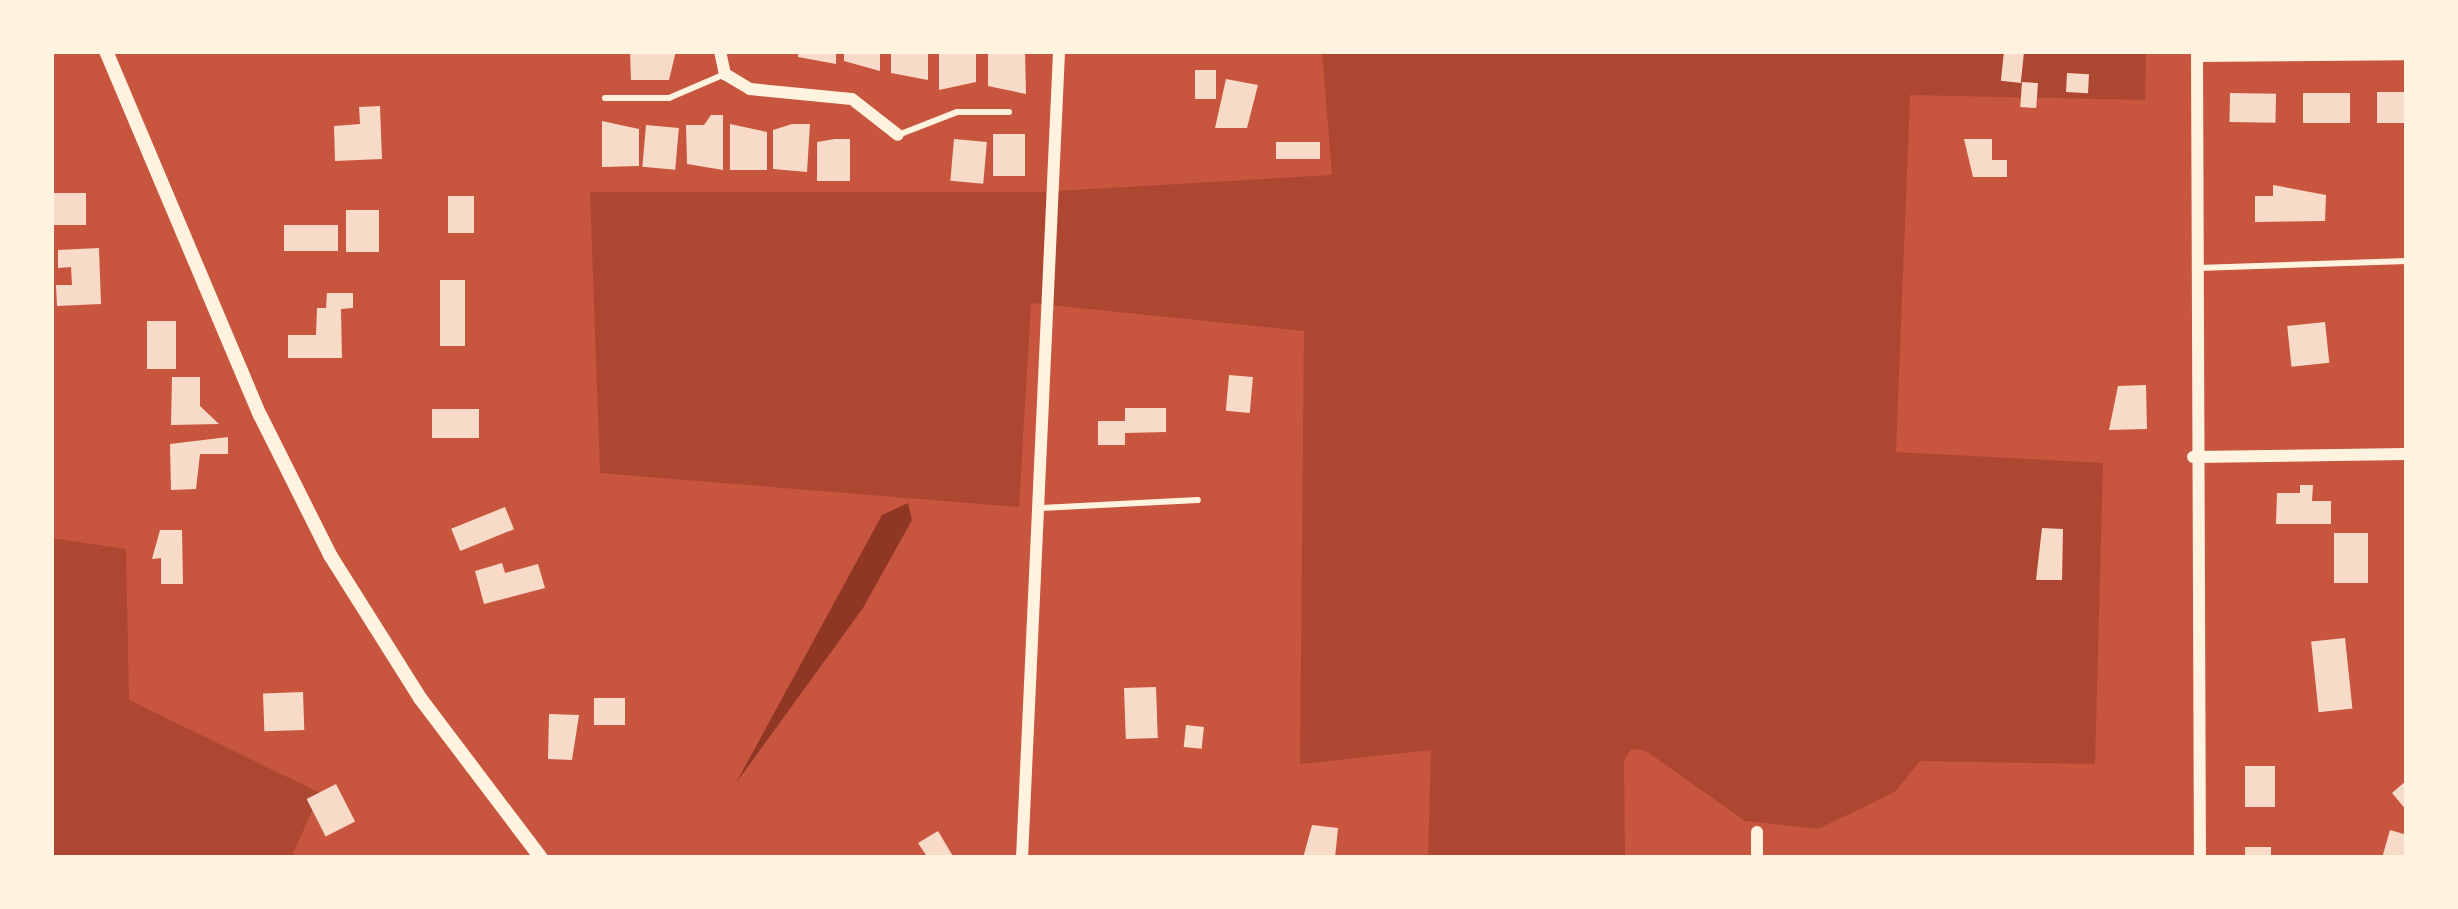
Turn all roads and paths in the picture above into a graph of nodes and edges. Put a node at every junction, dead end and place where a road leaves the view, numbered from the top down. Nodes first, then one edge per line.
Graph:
1 (106, 51) edge
2 (720, 51) edge
3 (1059, 51) edge
4 (2197, 53) edge
5 (2407, 54) edge
6 (725, 74) junction
7 (605, 98) dead end
8 (1009, 112) dead end
9 (898, 135) joint
10 (2407, 261) edge
11 (2194, 268) junction
12 (2407, 454) edge
13 (2193, 457) junction
14 (1198, 500) dead end
15 (1037, 508) junction
16 (1756, 832) dead end
17 (541, 858) edge
18 (1022, 858) edge
19 (1757, 858) edge
20 (2200, 858) edge

1 - 17 street
2 - 6 street
3 - 15 street
4 - 5 street
4 - 11 street
6 - 7 lane
6 - 9 street
8 - 9 lane
10 - 11 lane
11 - 13 street
12 - 13 street
13 - 20 street
14 - 15 lane
15 - 18 street
16 - 19 street

